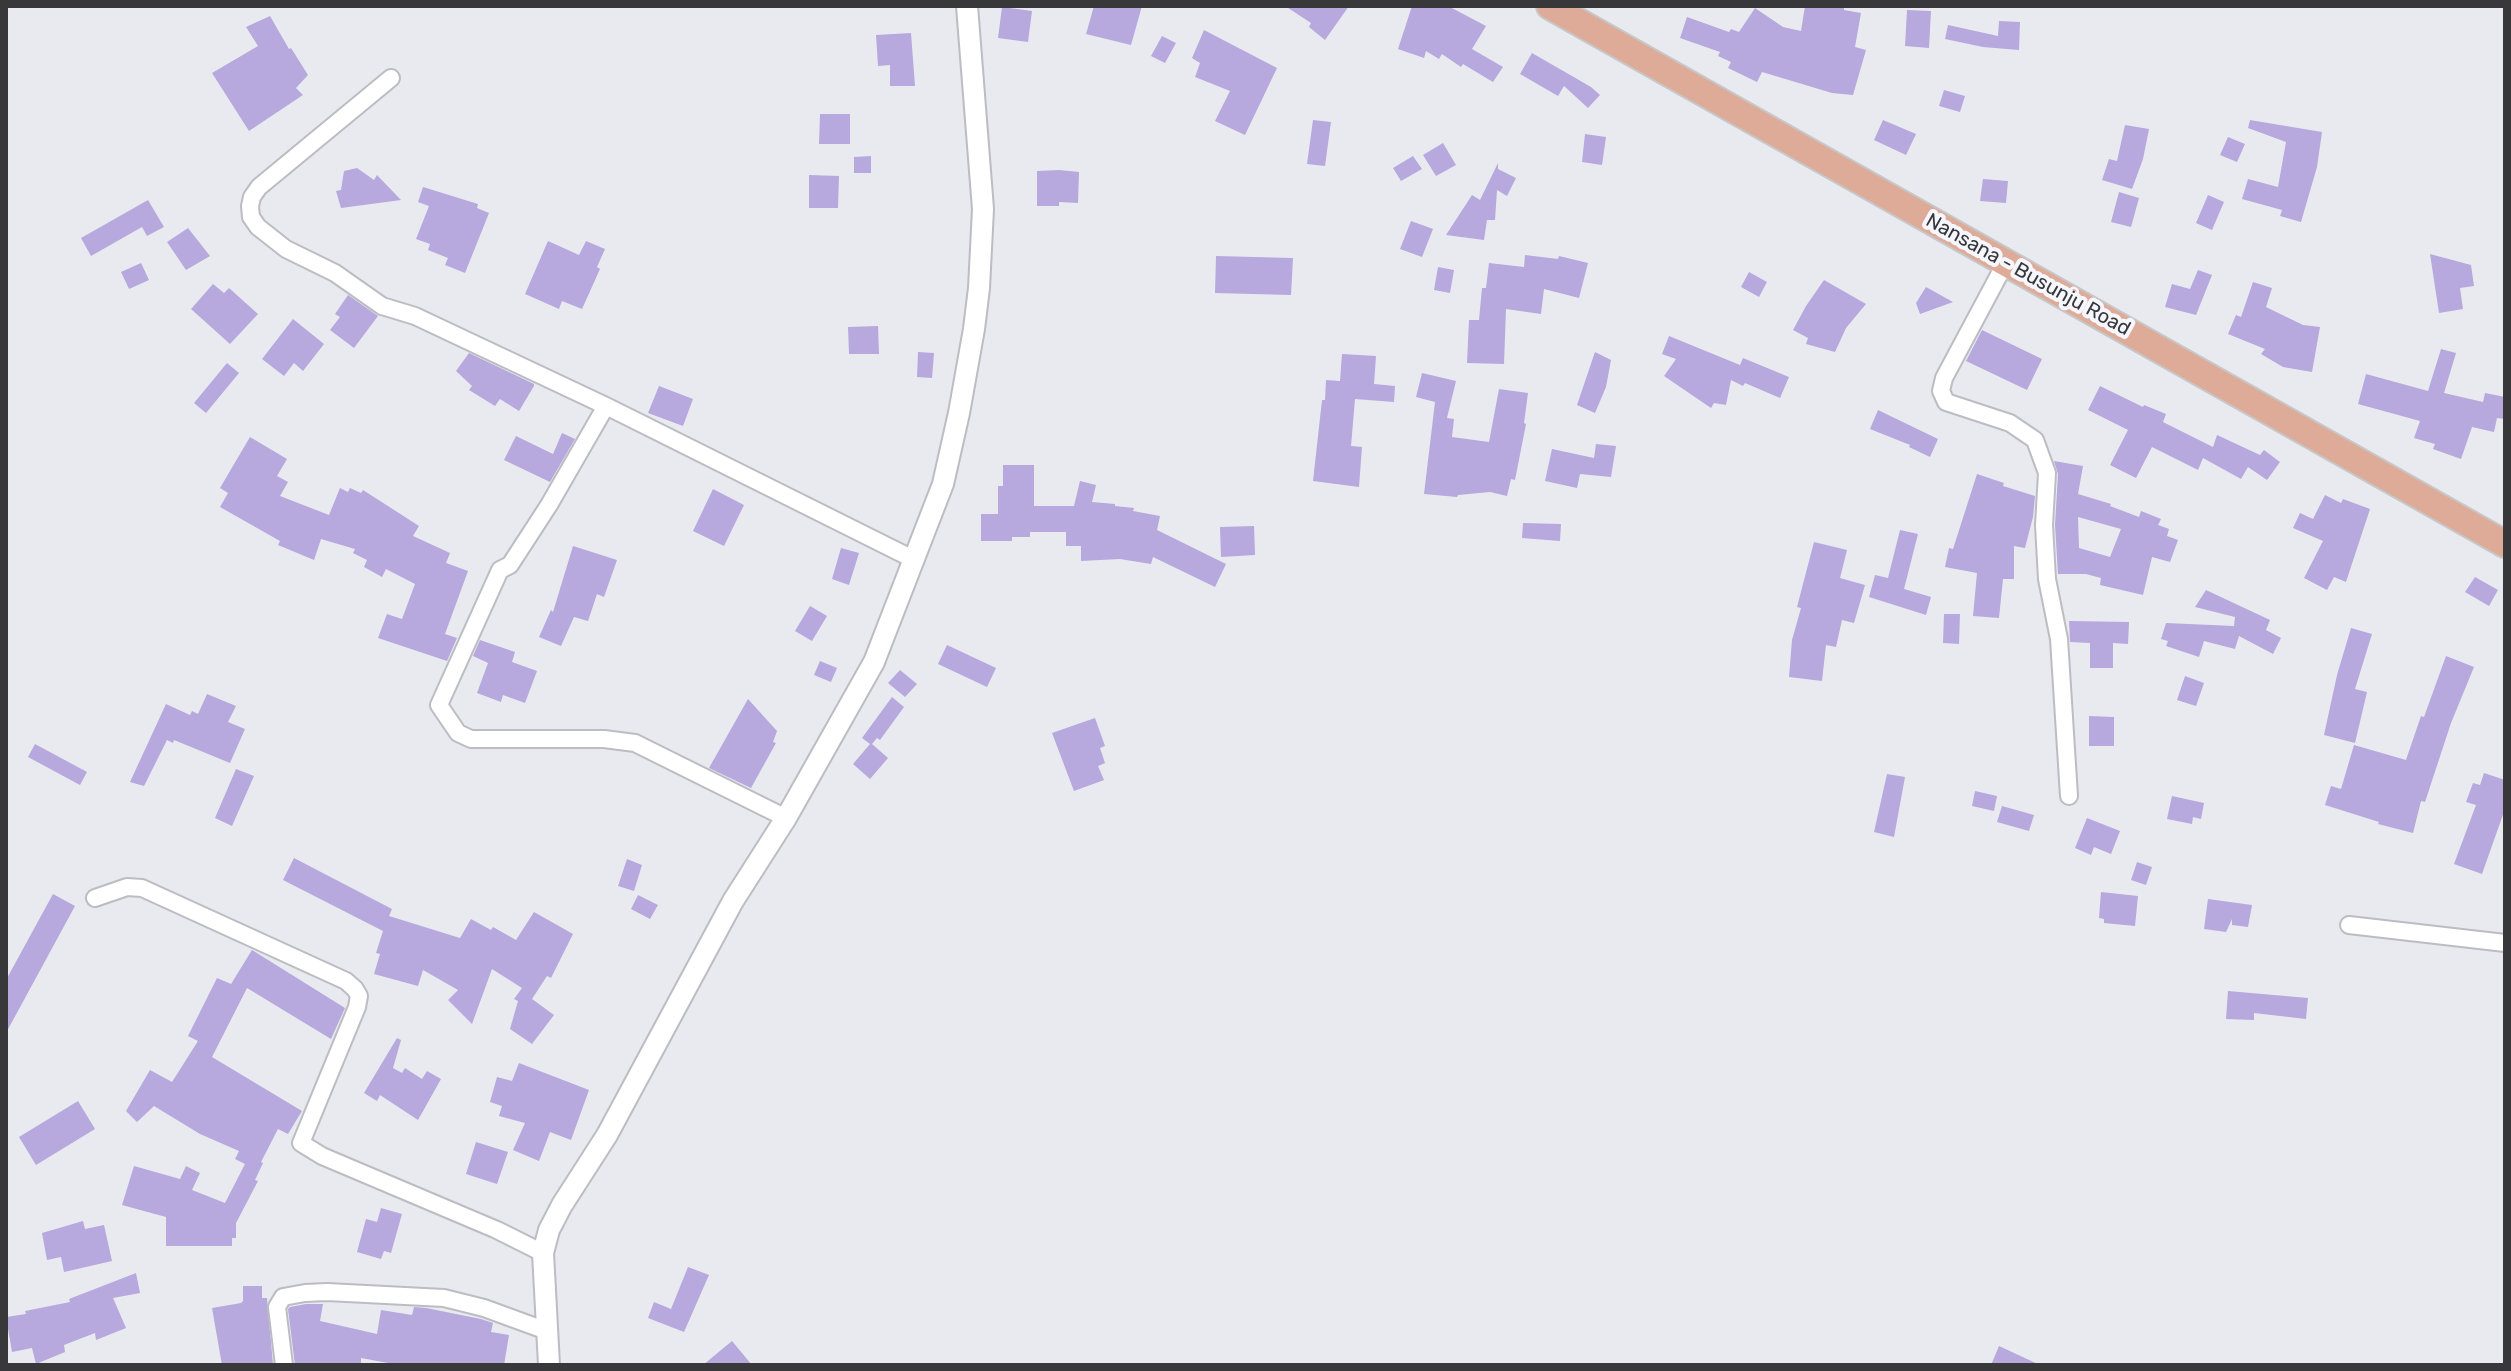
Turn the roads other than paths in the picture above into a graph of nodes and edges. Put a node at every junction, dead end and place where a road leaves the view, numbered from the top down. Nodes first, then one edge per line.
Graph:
1 (967, 6) edge
2 (1550, 6) edge
3 (391, 78) dead end
4 (2006, 262) junction
5 (606, 406) junction
6 (2505, 544) edge
7 (915, 560) junction
8 (2069, 796) dead end
9 (786, 818) junction
10 (95, 898) dead end
11 (2349, 925) dead end
12 (2505, 943) edge
13 (543, 1253) junction
14 (547, 1331) junction
15 (284, 1365) edge
16 (549, 1365) edge

1 - 7 street
2 - 4 main road, Nansana - Busunju Road
3 - 5 street
4 - 6 main road, Nansana - Busunju Road
4 - 8 street
5 - 7 street
5 - 9 street
7 - 9 street
9 - 13 street
10 - 13 street
11 - 12 street
13 - 14 street
14 - 15 street
14 - 16 street

